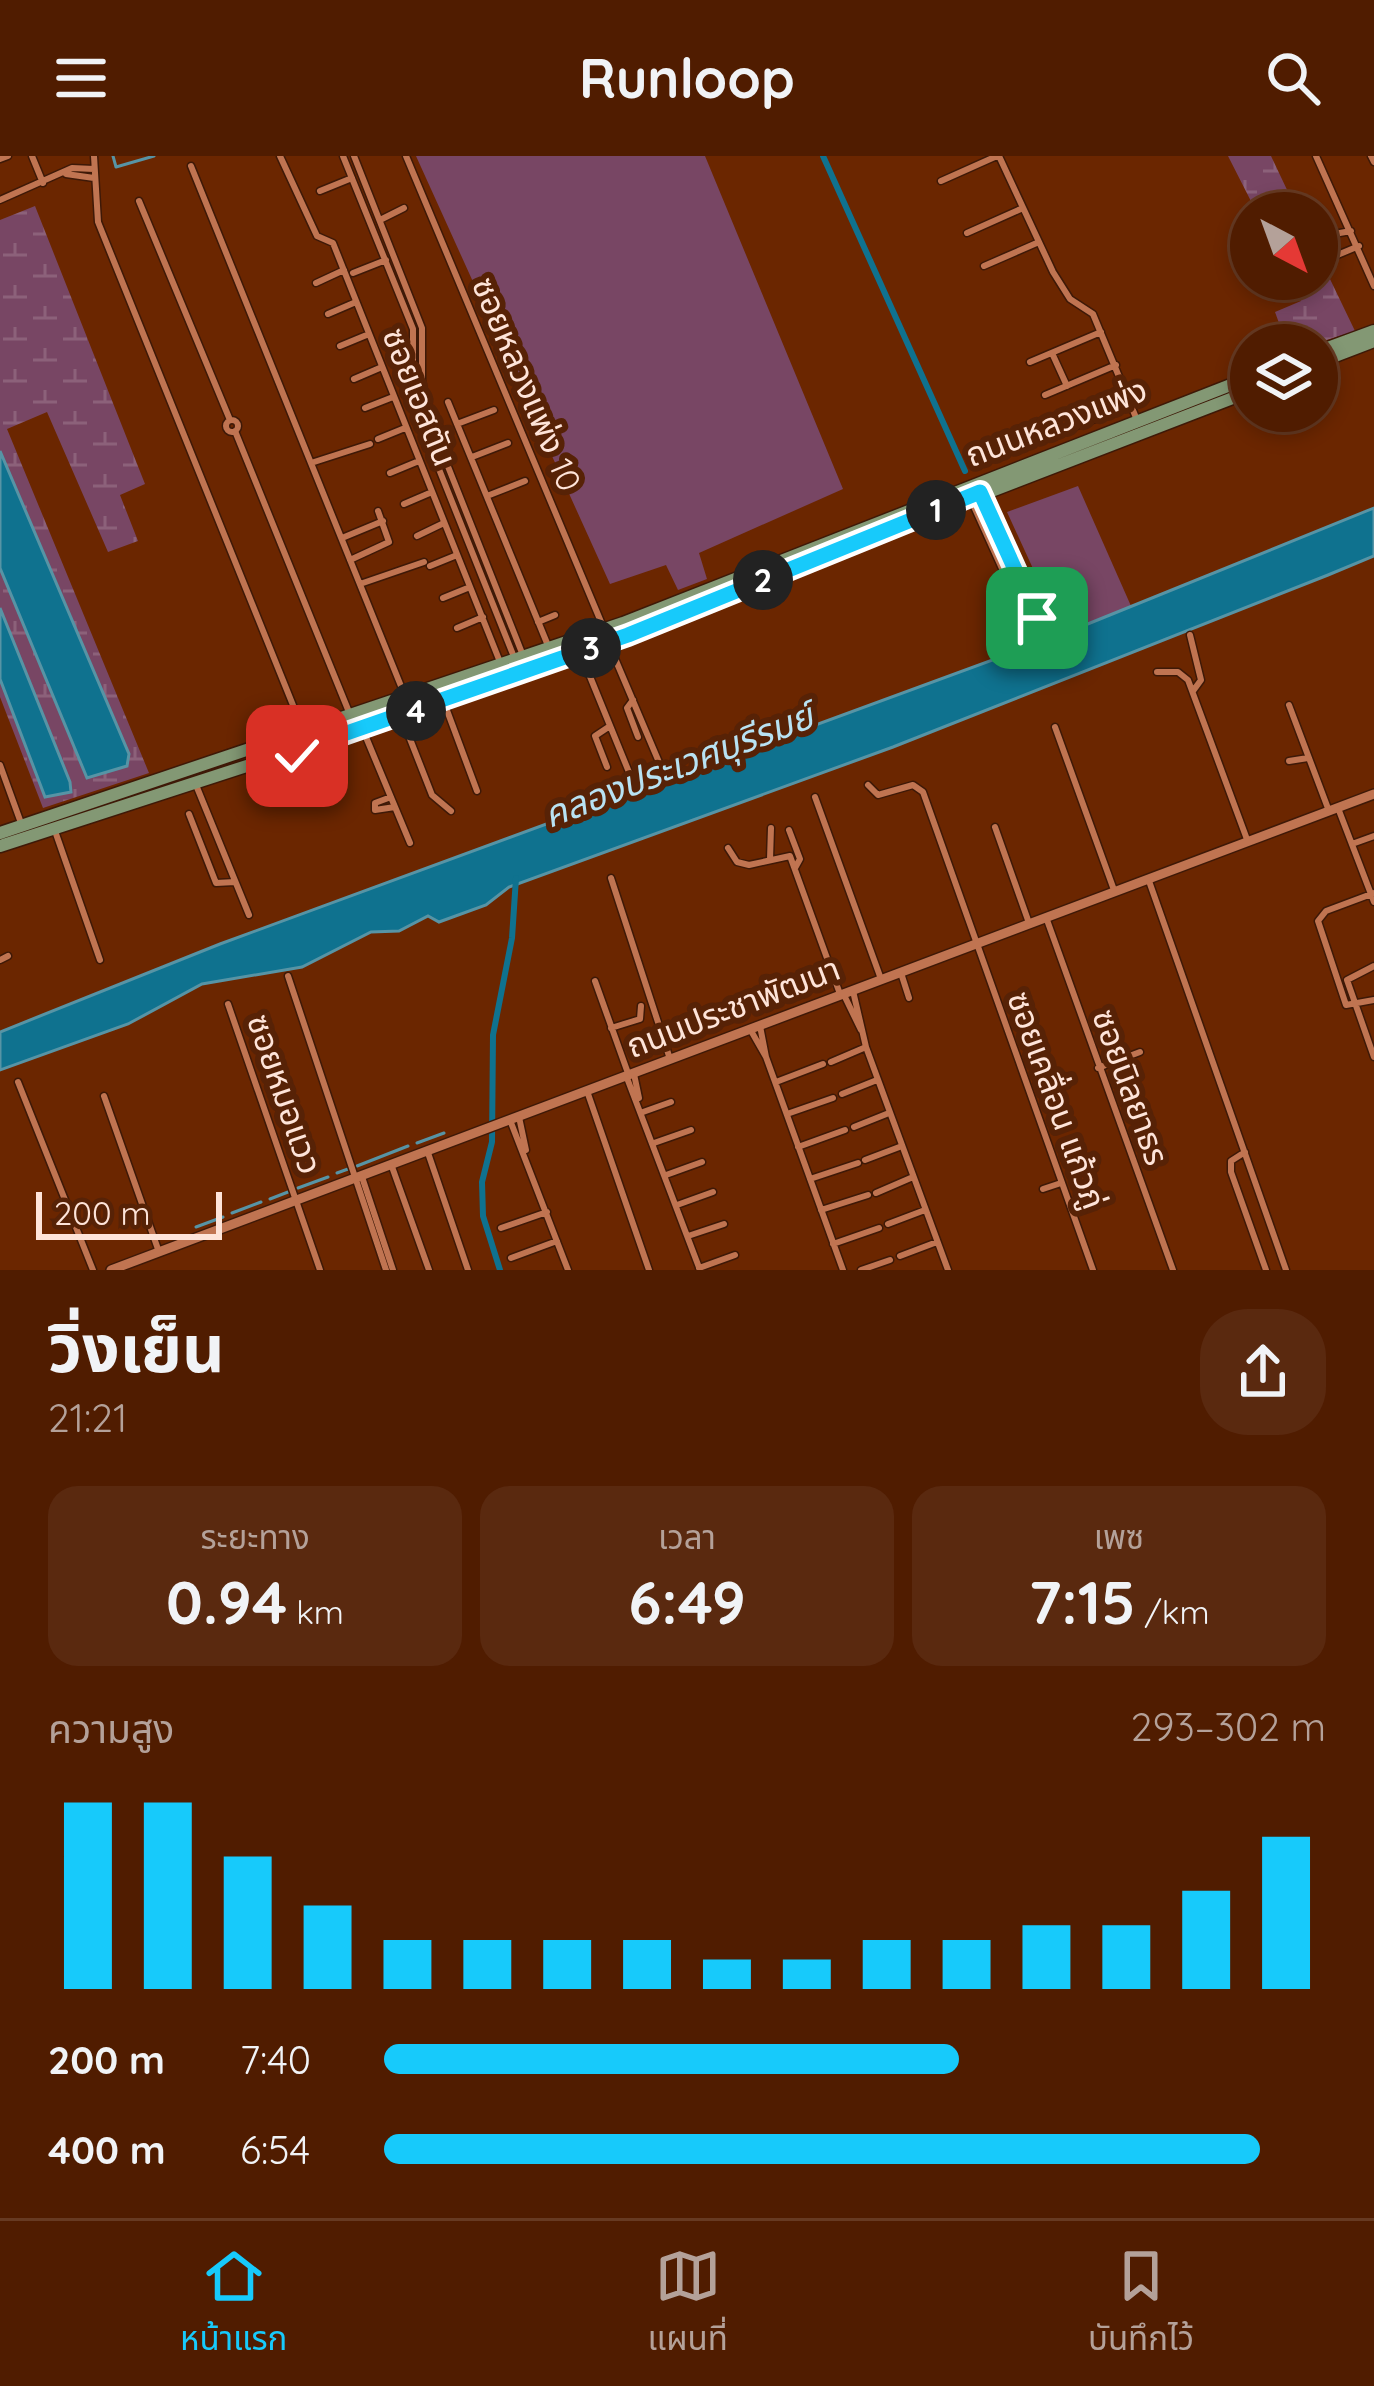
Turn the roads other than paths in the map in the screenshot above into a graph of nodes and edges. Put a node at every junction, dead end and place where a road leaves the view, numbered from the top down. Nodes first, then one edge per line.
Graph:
1 (32, 156) edge
2 (94, 156) edge
3 (280, 156) edge
4 (343, 156) edge
5 (354, 156) edge
6 (406, 156) edge
7 (998, 156) edge
8 (1316, 156) edge
9 (191, 166) dead end
10 (94, 173) junction
11 (352, 178) junction
12 (941, 181) dead end
13 (43, 183) junction
14 (320, 191) dead end
15 (0, 200) edge
16 (140, 201) dead end
17 (404, 208) dead end
18 (1023, 208) junction
19 (380, 220) junction
20 (1352, 231) junction
21 (967, 233) dead end
22 (1338, 233) edge
23 (1039, 242) junction
24 (1359, 246) junction
25 (1338, 255) edge
26 (386, 260) junction
27 (984, 266) dead end
28 (344, 270) junction
29 (353, 273) dead end
30 (316, 283) dead end
31 (1374, 286) edge
32 (356, 302) junction
33 (328, 314) dead end
34 (1374, 331) edge
35 (1101, 332) junction
36 (369, 334) junction
37 (1338, 344) edge
38 (1374, 345) edge
39 (340, 346) dead end
40 (1052, 353) junction
41 (1338, 358) edge
42 (1030, 362) dead end
43 (1116, 364) junction
44 (382, 367) junction
45 (355, 379) dead end
46 (1230, 384) edge
47 (1067, 386) junction
48 (1045, 395) dead end
49 (393, 397) junction
50 (1230, 399) edge
51 (448, 402) dead end
52 (1132, 405) junction
53 (365, 408) dead end
54 (494, 410) dead end
55 (1137, 420) junction
56 (457, 424) junction
57 (406, 428) junction
58 (1063, 430) dead end
59 (508, 443) dead end
60 (472, 458) junction
61 (419, 461) junction
62 (311, 463) junction
63 (390, 472) dead end
64 (525, 482) dead end
65 (432, 492) junction
66 (975, 495) junction
67 (487, 496) junction
68 (404, 503) dead end
69 (379, 511) dead end
70 (383, 521) junction
71 (444, 523) junction
72 (416, 536) dead end
73 (341, 538) junction
74 (457, 554) junction
75 (350, 560) junction
76 (360, 584) junction
77 (470, 586) junction
78 (443, 598) dead end
79 (554, 615) dead end
80 (502, 616) junction
81 (483, 617) junction
82 (1037, 618) dead end
83 (538, 622) junction
84 (1028, 626) dead end
85 (457, 628) dead end
86 (626, 629) junction
87 (1190, 635) dead end
88 (606, 636) junction
89 (550, 649) junction
90 (580, 652) junction
91 (514, 661) junction
92 (1157, 672) dead end
93 (1193, 691) junction
94 (441, 695) junction
95 (406, 700) junction
96 (633, 700) junction
97 (1289, 705) dead end
98 (401, 716) junction
99 (351, 718) junction
100 (610, 726) junction
101 (1054, 727) dead end
102 (363, 729) junction
103 (304, 733) junction
104 (638, 736) dead end
105 (295, 751) junction
106 (1309, 758) junction
107 (1289, 760) dead end
108 (0, 766) edge
109 (607, 767) dead end
110 (304, 776) dead end
111 (667, 781) dead end
112 (634, 782) dead end
113 (196, 784) junction
114 (868, 785) dead end
115 (477, 791) dead end
116 (1374, 794) edge
117 (391, 797) junction
118 (815, 797) dead end
119 (395, 807) junction
120 (1334, 810) junction
121 (451, 811) dead end
122 (189, 814) dead end
123 (22, 826) junction
124 (995, 827) dead end
125 (771, 828) dead end
126 (789, 830) dead end
127 (55, 831) junction
128 (0, 833) edge
129 (1374, 836) edge
130 (1248, 842) junction
131 (410, 843) dead end
132 (1352, 844) junction
133 (0, 846) edge
134 (728, 848) dead end
135 (770, 860) junction
136 (795, 868) junction
137 (611, 878) dead end
138 (1149, 881) junction
139 (236, 882) junction
140 (1115, 893) junction
141 (1373, 896) edge
142 (249, 915) dead end
143 (1047, 920) junction
144 (1030, 926) junction
145 (976, 946) junction
146 (100, 960) dead end
147 (1374, 966) edge
148 (901, 974) junction
149 (288, 976) dead end
150 (880, 979) junction
151 (595, 981) dead end
152 (845, 992) junction
153 (909, 998) dead end
154 (1374, 1000) edge
155 (228, 1004) dead end
156 (641, 1006) dead end
157 (1356, 1006) junction
158 (755, 1027) junction
159 (611, 1028) junction
160 (866, 1048) junction
161 (1140, 1052) dead end
162 (1374, 1057) edge
163 (670, 1059) junction
164 (1098, 1068) junction
165 (630, 1075) junction
166 (878, 1080) junction
167 (18, 1082) dead end
168 (776, 1082) junction
169 (587, 1091) junction
170 (104, 1096) dead end
171 (670, 1102) dead end
172 (644, 1112) junction
173 (889, 1113) junction
174 (787, 1114) junction
175 (510, 1120) junction
176 (691, 1130) dead end
177 (654, 1143) junction
178 (902, 1146) junction
179 (798, 1147) junction
180 (427, 1150) junction
181 (1244, 1152) junction
182 (702, 1162) dead end
183 (391, 1163) junction
184 (666, 1174) junction
185 (358, 1177) junction
186 (913, 1177) junction
187 (810, 1179) junction
188 (1060, 1183) junction
189 (1043, 1189) dead end
190 (712, 1192) dead end
191 (296, 1201) junction
192 (677, 1205) junction
193 (821, 1210) junction
194 (925, 1210) junction
195 (548, 1212) junction
196 (724, 1224) dead end
197 (501, 1228) dead end
198 (688, 1236) junction
199 (557, 1241) junction
200 (937, 1242) junction
201 (833, 1244) junction
202 (159, 1252) junction
203 (735, 1256) dead end
204 (511, 1258) dead end
205 (699, 1269) edge
206 (93, 1270) edge
207 (111, 1270) edge
208 (320, 1270) edge
209 (390, 1270) edge
210 (429, 1270) edge
211 (468, 1270) edge
212 (568, 1270) edge
213 (649, 1270) edge
214 (843, 1270) edge
215 (861, 1270) edge
216 (948, 1270) edge
217 (1093, 1270) edge
218 (1173, 1270) edge
219 (1266, 1270) edge
220 (1286, 1270) edge

1 - 13 street
2 - 10 street
3 - 28 street, ซอยเอสตัน
4 - 11 street
5 - 19 street
6 - 88 street, ซอยหลวงแพ่ง 10
7 - 12 street
7 - 18 street
8 - 20 street
9 - 62 street
10 - 13 street
10 - 103 street
11 - 14 street
11 - 26 street
13 - 15 street
16 - 99 street
17 - 19 street
18 - 21 street
18 - 23 street
19 - 80 street
20 - 22 street
20 - 24 street
23 - 27 street
23 - 35 street
24 - 25 street
24 - 31 street
26 - 29 street
26 - 80 street
28 - 30 street
28 - 32 street, ซอยเอสตัน
32 - 33 street
32 - 36 street, ซอยเอสตัน
34 - 37 main road
35 - 40 street
35 - 43 street
36 - 39 street
36 - 44 street, ซอยเอสตัน
38 - 41 main road
40 - 42 street
40 - 47 street
43 - 47 street
43 - 52 street
44 - 45 street
44 - 49 street, ซอยเอสตัน
46 - 55 main road, ถนนหลวงแพ่ง
47 - 48 street
49 - 53 street
49 - 57 street, ซอยเอสตัน
50 - 66 main road, ถนนหลวงแพ่ง
51 - 56 street
52 - 55 street
52 - 58 street
54 - 56 street
55 - 86 main road, ถนนหลวงแพ่ง
56 - 60 street
57 - 61 street, ซอยเอสตัน
57 - 62 street
59 - 60 street
60 - 67 street
61 - 63 street
61 - 65 street, ซอยเอสตัน
62 - 73 street
64 - 67 street
65 - 68 street
65 - 71 street, ซอยเอสตัน
66 - 82 street
66 - 84 street
66 - 86 main road, ถนนหลวงแพ่ง
67 - 83 street
69 - 70 street
70 - 73 street
70 - 75 street
71 - 72 street
71 - 74 street, ซอยเอสตัน
73 - 75 street
74 - 76 street
74 - 77 street, ซอยเอสตัน
75 - 76 street
76 - 95 street
77 - 78 street
77 - 81 street, ซอยเอสตัน
79 - 83 street
80 - 91 street
81 - 85 street
81 - 91 street, ซอยเอสตัน
83 - 89 street
86 - 88 main road, ถนนหลวงแพ่ง
87 - 93 street
88 - 89 main road, ถนนหลวงแพ่ง
88 - 90 main road, ถนนหลวงแพ่ง
88 - 96 street, ซอยหลวงแพ่ง 10
89 - 91 main road, ถนนหลวงแพ่ง
90 - 94 main road, ถนนหลวงแพ่ง
90 - 100 street
91 - 94 main road, ถนนหลวงแพ่ง
92 - 93 street
93 - 130 street
94 - 95 main road, ถนนหลวงแพ่ง
94 - 98 main road, ถนนหลวงแพ่ง
94 - 115 street
95 - 99 main road, ถนนหลวงแพ่ง
96 - 104 street
96 - 111 street
97 - 106 street
98 - 102 main road, ถนนหลวงแพ่ง
98 - 121 street
99 - 103 main road, ถนนหลวงแพ่ง
100 - 109 street
100 - 112 street
101 - 140 street
102 - 105 main road, ถนนหลวงแพ่ง
102 - 117 street
103 - 123 main road, ถนนหลวงแพ่ง
105 - 110 street
105 - 113 main road, ถนนหลวงแพ่ง
106 - 107 street
106 - 120 street
108 - 123 street
113 - 127 main road, ถนนหลวงแพ่ง
113 - 139 street
114 - 145 street, ซอยเคลื่อน แก้วภู่
116 - 120 street, ถนนประชาพัฒนา
117 - 119 street
117 - 119 street
118 - 150 street
119 - 131 street
120 - 130 street, ถนนประชาพัฒนา
120 - 132 street
122 - 139 street
123 - 128 main road, ถนนหลวงแพ่ง
124 - 144 street
125 - 135 street
126 - 136 street
127 - 133 main road, ถนนหลวงแพ่ง
127 - 146 street
129 - 132 street
130 - 138 street, ถนนประชาพัฒนา
132 - 141 street
134 - 135 street
135 - 136 street
136 - 152 street
137 - 163 street
138 - 140 street, ถนนประชาพัฒนา
138 - 181 street
139 - 142 street
140 - 143 street, ถนนประชาพัฒนา
141 - 157 street
143 - 144 street, ถนนประชาพัฒนา
143 - 164 street, ซอยนิลยาธร
144 - 145 street, ถนนประชาพัฒนา
145 - 148 street, ถนนประชาพัฒนา
145 - 188 street, ซอยเคลื่อน แก้วภู่
147 - 157 street
148 - 150 street, ถนนประชาพัฒนา
148 - 153 street
149 - 185 street
150 - 152 street, ถนนประชาพัฒนา
151 - 159 street
152 - 158 street, ถนนประชาพัฒนา
152 - 160 street
154 - 157 street
155 - 191 street, ซอยหมอแวว
156 - 159 street
157 - 162 street
158 - 163 street, ถนนประชาพัฒนา
158 - 168 street
159 - 165 street
160 - 166 street
160 - 168 street
161 - 164 street
163 - 165 street, ถนนประชาพัฒนา
164 - 218 street, ซอยนิลยาธร
165 - 169 street, ถนนประชาพัฒนา
165 - 172 street
166 - 173 street
166 - 174 street
167 - 206 street
168 - 174 street
169 - 175 street, ถนนประชาพัฒนา
169 - 213 street
170 - 202 street
171 - 172 street
172 - 177 street
173 - 178 street
173 - 179 street
174 - 179 street
175 - 180 street, ถนนประชาพัฒนา
175 - 195 street
176 - 177 street
177 - 184 street
178 - 186 street
178 - 187 street
179 - 187 street
180 - 183 street, ถนนประชาพัฒนา
180 - 211 street
181 - 219 street
181 - 220 street
182 - 184 street
183 - 185 street, ถนนประชาพัฒนา
183 - 210 street
184 - 192 street
185 - 191 street, ถนนประชาพัฒนา
185 - 209 street
186 - 193 street
186 - 194 street
187 - 193 street
188 - 189 street
188 - 217 street, ซอยเคลื่อน แก้วภู่
190 - 192 street
191 - 202 street, ถนนประชาพัฒนา
191 - 208 street, ซอยหมอแวว
192 - 198 street
193 - 201 street
194 - 200 street
194 - 201 street
195 - 197 street
195 - 199 street
196 - 198 street
198 - 205 street
199 - 204 street
199 - 212 street
200 - 215 street
200 - 216 street
201 - 214 street
202 - 207 street, ถนนประชาพัฒนา
203 - 205 street

